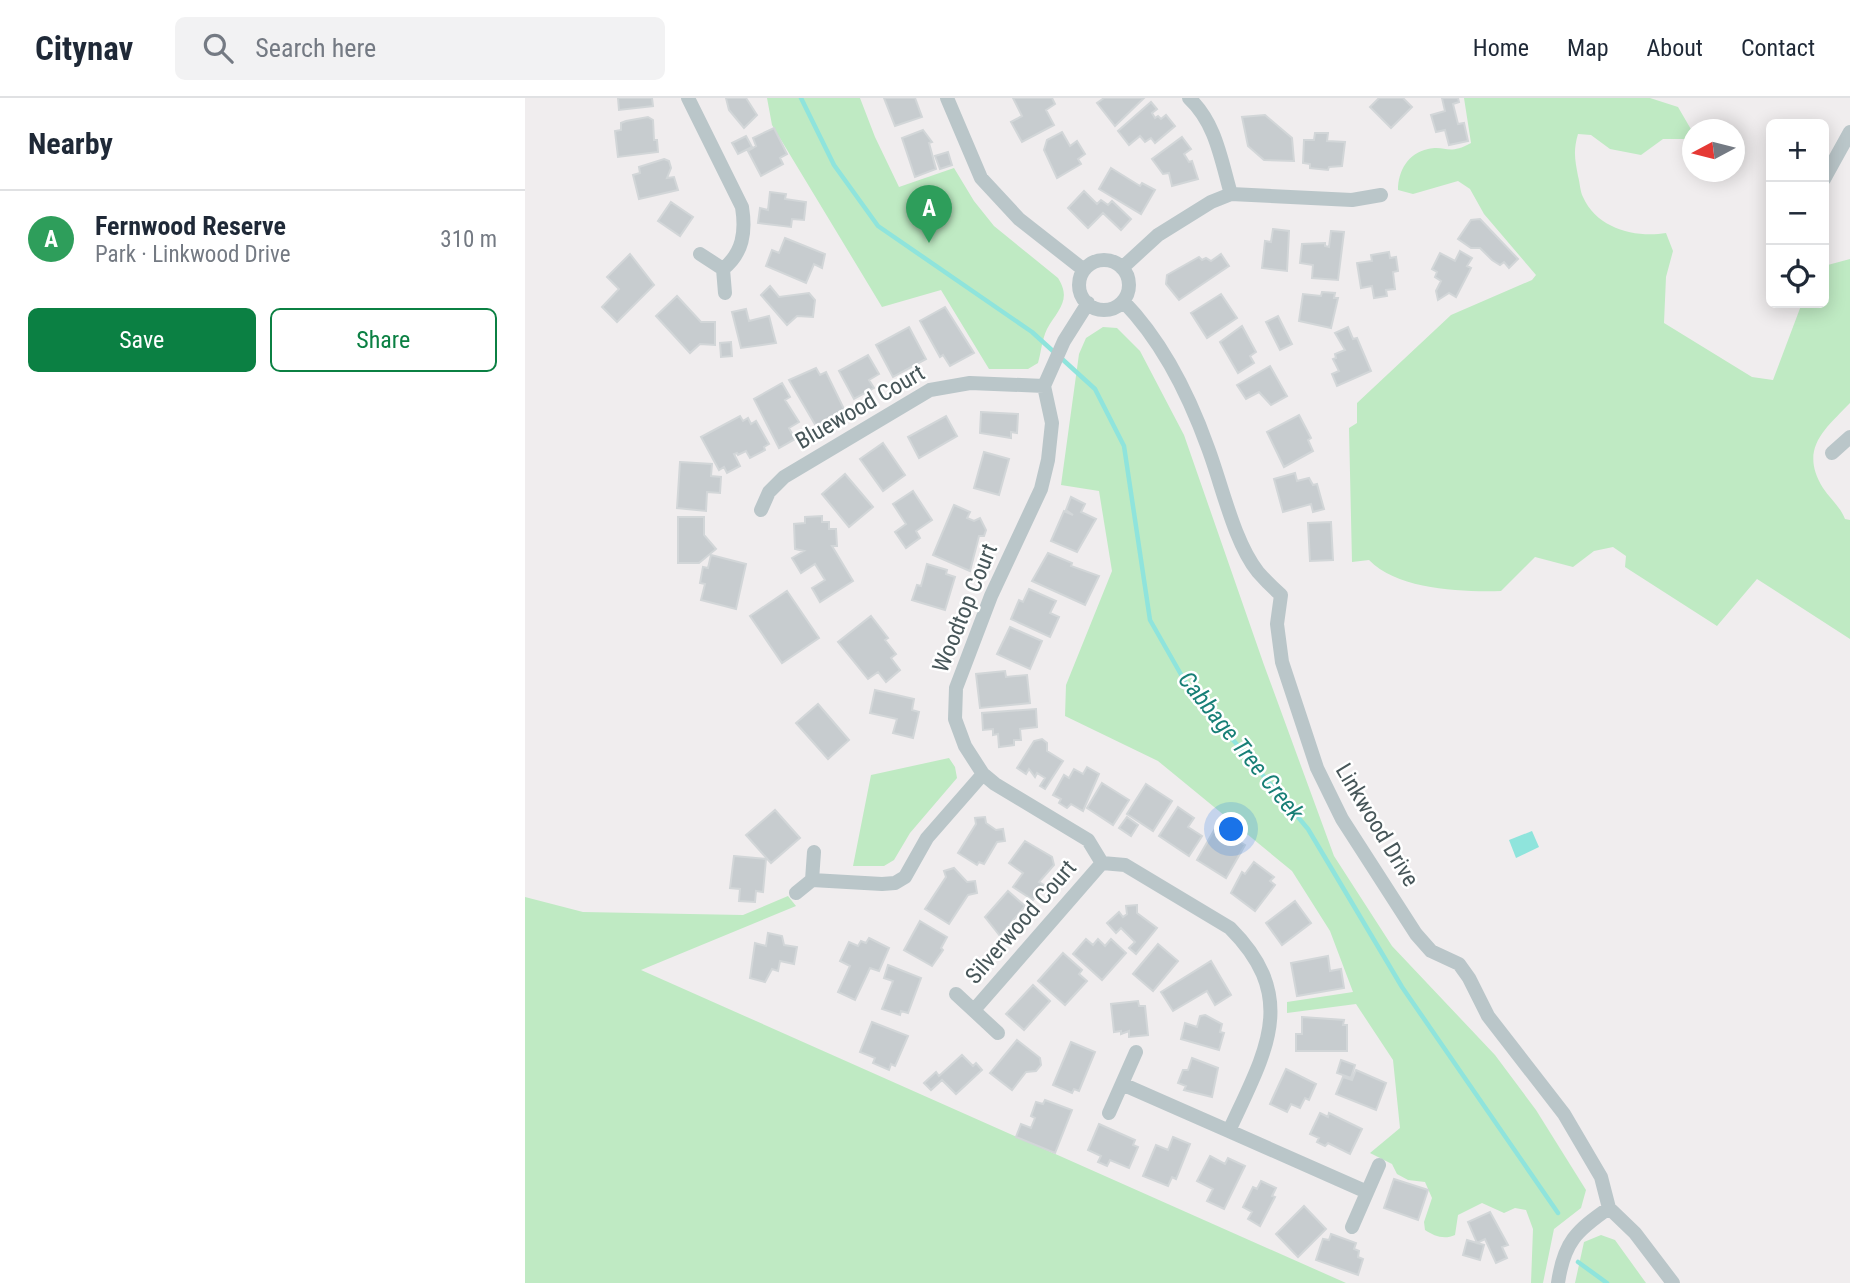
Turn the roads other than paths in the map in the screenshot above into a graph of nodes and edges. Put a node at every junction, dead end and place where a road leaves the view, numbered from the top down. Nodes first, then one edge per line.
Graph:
1 (688, 98) edge
2 (947, 98) edge
3 (1189, 98) edge
4 (1850, 132) edge
5 (1829, 170) edge
6 (1231, 194) junction
7 (1381, 195) dead end
8 (700, 254) dead end
9 (1122, 268) junction
10 (723, 270) junction
11 (1084, 270) junction
12 (725, 293) dead end
13 (1123, 301) junction
14 (1088, 303) junction
15 (1044, 386) junction
16 (1850, 437) edge
17 (1832, 453) dead end
18 (761, 510) dead end
19 (983, 774) junction
20 (814, 852) dead end
21 (1102, 863) junction
22 (811, 880) junction
23 (796, 893) dead end
24 (956, 994) dead end
25 (974, 1010) junction
26 (998, 1033) dead end
27 (1136, 1052) dead end
28 (1122, 1084) junction
29 (1109, 1113) dead end
30 (1229, 1130) junction
31 (1379, 1165) dead end
32 (1367, 1192) junction
33 (1609, 1208) junction
34 (1352, 1227) dead end
35 (1558, 1283) edge
36 (1673, 1283) edge

1 - 10 street
2 - 11 street
3 - 6 street
4 - 5 street
6 - 7 street
6 - 9 street
8 - 10 street
9 - 11 street
9 - 13 street
10 - 12 street
11 - 14 street
13 - 14 street
13 - 33 street, Linkwood Drive
14 - 15 street
15 - 18 street, Bluewood Court
15 - 19 street, Woodtop Court
16 - 17 street
19 - 21 street, Woodtop Court
19 - 22 street
20 - 22 street
21 - 25 street, Silverwood Court
21 - 30 street
22 - 23 street
24 - 25 street, Silverwood Court
25 - 26 street, Silverwood Court
27 - 28 street
28 - 29 street
28 - 30 street
30 - 32 street
31 - 32 street
32 - 34 street
33 - 35 street
33 - 36 street

